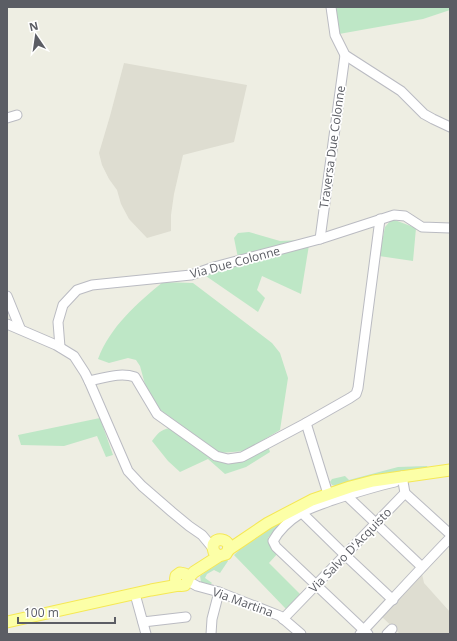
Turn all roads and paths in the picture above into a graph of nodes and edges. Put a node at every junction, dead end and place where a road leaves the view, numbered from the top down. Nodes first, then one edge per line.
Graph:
1 (331, 7) edge
2 (345, 55) junction
3 (17, 115) dead end
4 (7, 118) edge
5 (450, 127) edge
6 (380, 219) junction
7 (450, 228) edge
8 (320, 239) junction
9 (7, 296) edge
10 (7, 324) edge
11 (20, 328) junction
12 (60, 347) junction
13 (89, 381) junction
14 (306, 423) junction
15 (450, 470) edge
16 (402, 479) junction
17 (405, 493) junction
18 (328, 494) junction
19 (346, 496) junction
20 (299, 510) junction
21 (375, 524) junction
22 (450, 534) edge
23 (450, 538) edge
24 (220, 547) junction
25 (345, 555) junction
26 (422, 568) junction
27 (183, 580) junction
28 (316, 585) junction
29 (219, 592) junction
30 (135, 594) junction
31 (393, 600) junction
32 (186, 617) dead end
33 (283, 619) junction
34 (7, 622) edge
35 (143, 622) junction
36 (364, 633) edge
37 (146, 634) edge
38 (211, 634) edge
39 (300, 634) edge

1 - 2 street
2 - 5 street
2 - 8 street, Traversa Due Colonne
3 - 4 street
6 - 7 street, Via Due Colonne
6 - 8 street, Via Due Colonne
6 - 14 street
8 - 12 street, Via Due Colonne
9 - 11 street
10 - 11 street
11 - 12 street
12 - 13 street
13 - 14 street
13 - 24 street
14 - 18 street
15 - 16 main road
16 - 17 street
16 - 18 main road
16 - 19 street
17 - 21 street, Via Salvo D'Acquisto
17 - 22 street
18 - 20 main road
19 - 20 street
19 - 21 street
20 - 24 main road
20 - 25 street
20 - 28 street
21 - 25 street, Via Salvo D'Acquisto
21 - 26 street
23 - 26 street
24 - 27 main road
25 - 28 street, Via Salvo D'Acquisto
25 - 31 street
26 - 31 street
27 - 29 street, Via Martina
27 - 30 main road
28 - 33 street, Via Salvo D'Acquisto
28 - 36 street
29 - 33 street, Via Martina
29 - 38 street
30 - 34 main road
30 - 35 street
31 - 36 street
32 - 35 street
33 - 39 street, Via Martina
35 - 37 street

